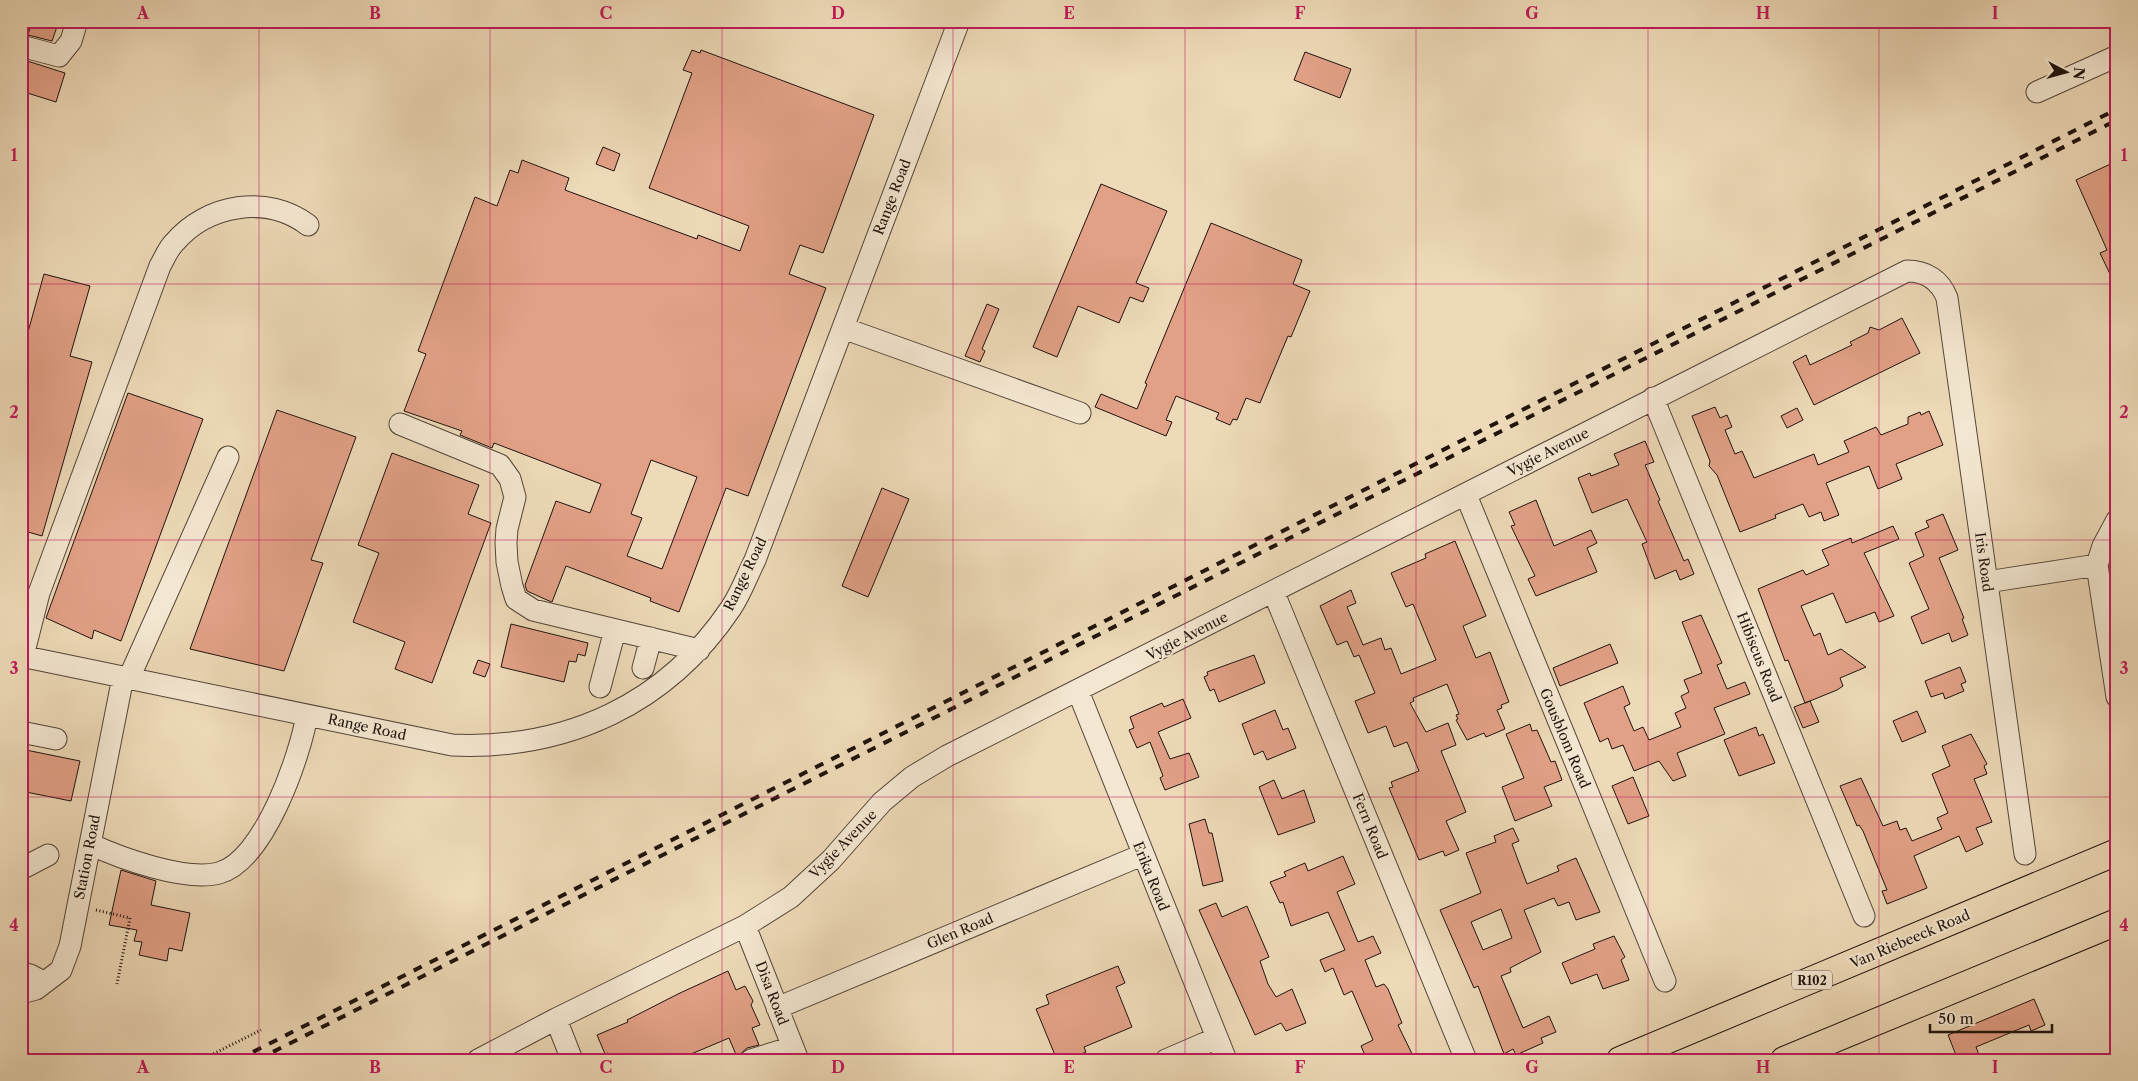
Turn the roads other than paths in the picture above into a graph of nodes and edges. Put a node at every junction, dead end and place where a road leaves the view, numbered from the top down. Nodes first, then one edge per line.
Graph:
1 (77, 21) edge
2 (958, 21) edge
3 (21, 46) edge
4 (2117, 56) edge
5 (2037, 92) dead end
6 (308, 225) dead end
7 (1931, 276) joint
8 (843, 328) junction
9 (1653, 398) junction
10 (1080, 413) dead end
11 (400, 424) dead end
12 (228, 457) dead end
13 (1466, 495) junction
14 (2117, 520) edge
15 (2097, 565) junction
16 (1986, 582) junction
17 (1274, 593) junction
18 (615, 630) junction
19 (651, 638) junction
20 (699, 650) junction
21 (22, 656) edge
22 (2115, 667) edge
23 (643, 668) dead end
24 (91, 671) junction
25 (126, 678) junction
26 (600, 688) dead end
27 (1078, 691) junction
28 (2117, 696) edge
29 (307, 715) junction
30 (113, 721) junction
31 (21, 732) edge
32 (56, 739) dead end
33 (90, 844) junction
34 (2117, 852) edge
35 (2025, 854) dead end
36 (48, 855) dead end
37 (1142, 855) junction
38 (21, 869) edge
39 (1864, 916) dead end
40 (2117, 922) edge
41 (746, 926) junction
42 (21, 973) edge
43 (1665, 981) dead end
44 (43, 982) junction
45 (21, 993) edge
46 (778, 1008) junction
47 (556, 1019) junction
48 (1217, 1038) junction
49 (795, 1053) edge
50 (478, 1060) edge
51 (572, 1060) edge
52 (751, 1060) edge
53 (1166, 1060) edge
54 (1226, 1060) edge
55 (1466, 1060) edge
56 (1620, 1060) edge
57 (1784, 1060) edge

1 - 3 street
2 - 8 street, Range Road
4 - 5 street
6 - 21 street
7 - 9 street, Vygie Avenue
7 - 16 street, Iris Road
8 - 10 street
8 - 20 street, Range Road
9 - 13 street, Vygie Avenue
9 - 39 street, Hibiscus Road
11 - 18 street
12 - 25 street, Station Road
13 - 17 street, Vygie Avenue
13 - 43 street, Gousblom Road
14 - 15 street
15 - 16 street
15 - 22 street
16 - 35 street, Iris Road
17 - 27 street, Vygie Avenue
17 - 55 street, Fern Road
18 - 19 street
18 - 26 street
19 - 20 street
19 - 23 street
20 - 29 street, Range Road
21 - 24 street, Range Road
22 - 28 street
24 - 25 street, Range Road
24 - 30 street, Station Road
25 - 29 street, Range Road
25 - 30 street, Station Road
27 - 37 street, Erika Road
27 - 41 street, Vygie Avenue
29 - 33 street
30 - 33 street, Station Road
31 - 32 street
33 - 44 street, Station Road
34 - 56 main road, Van Riebeeck Road / R102
36 - 38 street
37 - 46 street, Glen Road
37 - 48 street, Erika Road
40 - 57 main road
41 - 46 street, Disa Road
41 - 47 street, Vygie Avenue
42 - 44 street
44 - 45 street, Station Road
46 - 49 street, Disa Road
47 - 50 street, Vygie Avenue
47 - 51 street
48 - 53 street
48 - 54 street, Erika Road
49 - 52 street

